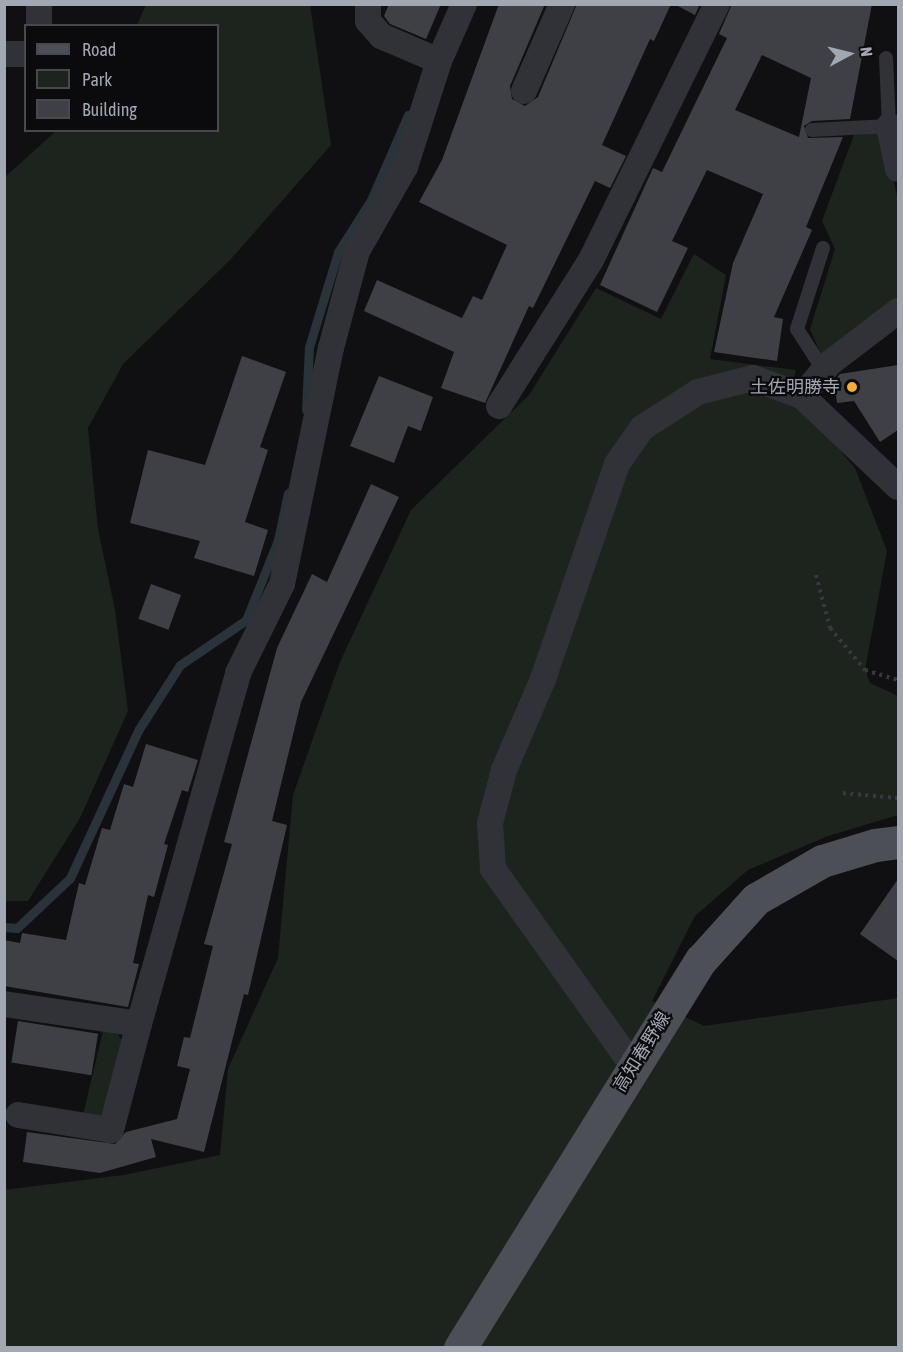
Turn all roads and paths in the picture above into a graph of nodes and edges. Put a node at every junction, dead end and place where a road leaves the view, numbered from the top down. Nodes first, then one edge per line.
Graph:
1 (39, 4) edge
2 (368, 4) edge
3 (464, 4) edge
4 (562, 4) edge
5 (717, 4) edge
6 (39, 24) edge
7 (4, 54) edge
8 (24, 54) edge
9 (886, 57) dead end
10 (439, 61) junction
11 (524, 91) dead end
12 (889, 126) junction
13 (812, 130) dead end
14 (898, 169) edge
15 (823, 248) dead end
16 (898, 311) edge
17 (824, 371) junction
18 (802, 396) junction
19 (499, 406) dead end
20 (898, 487) edge
21 (816, 575) dead end
22 (898, 680) edge
23 (843, 793) dead end
24 (898, 798) edge
25 (898, 842) edge
26 (4, 1004) edge
27 (139, 1024) junction
28 (633, 1066) junction
29 (18, 1115) dead end
30 (460, 1347) edge

1 - 6 street
2 - 10 street
3 - 10 street
4 - 11 street
5 - 19 street
7 - 8 street
9 - 12 lane
10 - 27 street
12 - 13 lane
12 - 14 street
15 - 17 lane
16 - 17 street
17 - 18 street
18 - 20 street
18 - 28 street
21 - 22 path
23 - 24 path
25 - 28 main road, 高知春野線
26 - 27 street
27 - 29 street
28 - 30 main road, 高知春野線

